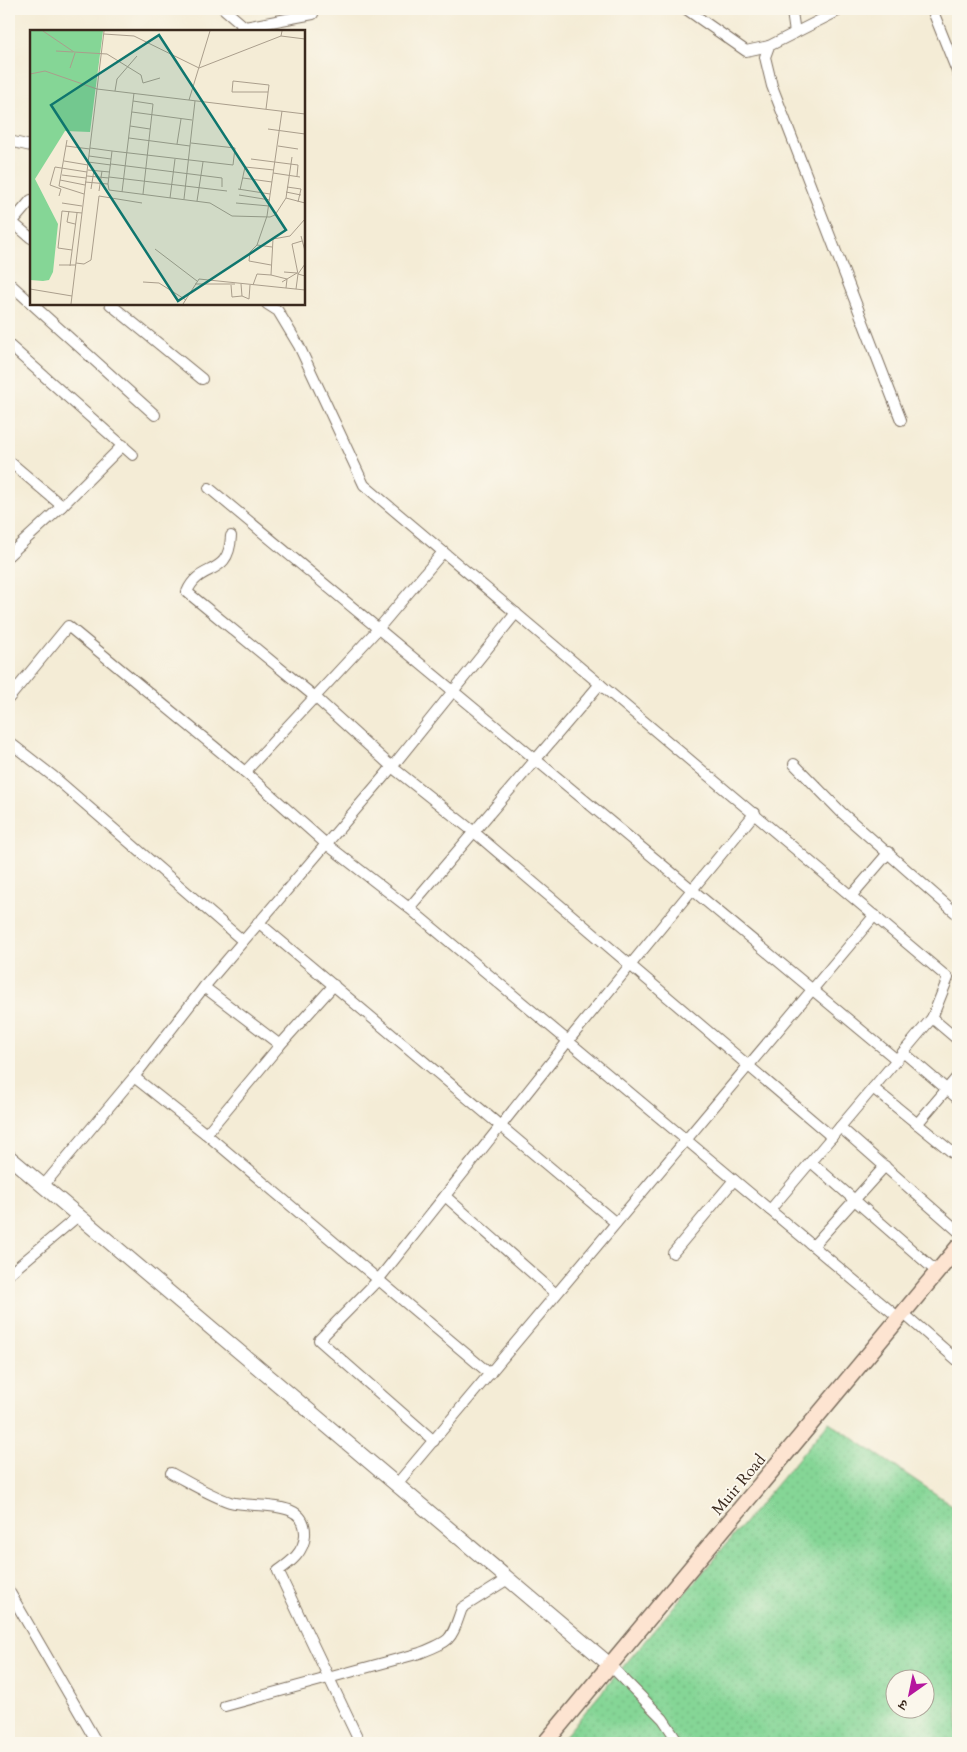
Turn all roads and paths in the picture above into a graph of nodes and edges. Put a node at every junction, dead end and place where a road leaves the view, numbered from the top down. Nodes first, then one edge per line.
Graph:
1 (224, 9) edge
2 (686, 9) edge
3 (786, 9) edge
4 (842, 9) edge
5 (932, 9) edge
6 (316, 11) edge
7 (242, 29) edge
8 (795, 33) junction
9 (769, 46) junction
10 (958, 74) edge
11 (9, 141) edge
12 (30, 146) edge
13 (30, 201) edge
14 (10, 224) edge
15 (30, 237) edge
16 (9, 283) edge
17 (30, 301) edge
18 (34, 305) edge
19 (111, 305) edge
20 (269, 305) edge
21 (9, 344) edge
22 (202, 380) dead end
23 (155, 414) dead end
24 (901, 420) dead end
25 (123, 445) junction
26 (134, 455) dead end
27 (9, 461) edge
28 (209, 488) dead end
29 (62, 506) junction
30 (231, 536) dead end
31 (443, 552) junction
32 (9, 555) edge
33 (516, 613) junction
34 (378, 629) junction
35 (600, 684) junction
36 (452, 690) junction
37 (315, 696) junction
38 (9, 698) edge
39 (9, 742) edge
40 (534, 759) junction
41 (794, 764) dead end
42 (392, 767) junction
43 (245, 772) junction
44 (755, 813) junction
45 (474, 832) junction
46 (325, 843) junction
47 (888, 852) junction
48 (692, 889) junction
49 (852, 895) junction
50 (409, 908) junction
51 (875, 915) junction
52 (958, 915) edge
53 (258, 922) junction
54 (243, 942) junction
55 (630, 966) junction
56 (334, 985) junction
57 (204, 987) junction
58 (812, 990) junction
59 (932, 1018) junction
60 (958, 1040) edge
61 (568, 1041) junction
62 (280, 1045) junction
63 (900, 1056) junction
64 (748, 1066) junction
65 (134, 1076) junction
66 (958, 1076) edge
67 (873, 1088) junction
68 (947, 1089) junction
69 (958, 1099) edge
70 (917, 1124) junction
71 (500, 1126) junction
72 (840, 1127) junction
73 (206, 1134) junction
74 (832, 1137) junction
75 (685, 1140) junction
76 (958, 1157) edge
77 (9, 1158) edge
78 (811, 1162) junction
79 (885, 1166) junction
80 (734, 1180) junction
81 (43, 1186) junction
82 (445, 1196) junction
83 (855, 1200) junction
84 (770, 1210) junction
85 (77, 1217) junction
86 (616, 1223) junction
87 (958, 1232) edge
88 (813, 1246) junction
89 (958, 1247) edge
90 (673, 1253) dead end
91 (937, 1272) junction
92 (9, 1274) edge
93 (378, 1280) junction
94 (556, 1294) junction
95 (901, 1315) junction
96 (958, 1361) edge
97 (490, 1374) junction
98 (434, 1441) junction
99 (171, 1472) dead end
100 (396, 1485) junction
101 (508, 1579) junction
102 (9, 1591) edge
103 (610, 1665) junction
104 (329, 1676) junction
105 (225, 1706) dead end
106 (97, 1743) edge
107 (360, 1743) edge
108 (545, 1743) edge
109 (680, 1743) edge

1 - 7 street
2 - 9 street
3 - 8 street
4 - 8 street
5 - 10 street
6 - 7 street
8 - 9 street
9 - 24 street
11 - 12 street
13 - 14 street
14 - 15 street
16 - 17 street
18 - 23 street
19 - 22 street
20 - 31 street
21 - 25 street
25 - 26 street
25 - 29 street
27 - 29 street
28 - 34 street
29 - 32 street
30 - 37 street
31 - 33 street
31 - 34 street
33 - 35 street
33 - 36 street
34 - 36 street
34 - 37 street
35 - 40 street
35 - 44 street
36 - 40 street
36 - 42 street
37 - 42 street
37 - 43 street
38 - 43 street
39 - 54 street
40 - 45 street
40 - 48 street
41 - 47 street
42 - 45 street
42 - 46 street
43 - 46 street
44 - 48 street
44 - 49 street
45 - 50 street
45 - 55 street
46 - 50 street
46 - 53 street
47 - 49 street
47 - 52 street
48 - 55 street
48 - 58 street
49 - 51 street
50 - 61 street
51 - 58 street
51 - 59 street
53 - 54 street
53 - 56 street
54 - 57 street
55 - 61 street
55 - 64 street
56 - 62 street
56 - 71 street
57 - 62 street
57 - 65 street
58 - 63 street
58 - 64 street
59 - 60 street
59 - 63 street
61 - 71 street
61 - 75 street
62 - 73 street
63 - 67 street
63 - 68 street
64 - 74 street
64 - 75 street
65 - 73 street
65 - 81 street
66 - 68 street
67 - 70 street
67 - 72 street
68 - 69 street
68 - 70 street
70 - 76 street
71 - 82 street
71 - 86 street
72 - 74 street
72 - 79 street
73 - 93 street
74 - 78 street
75 - 80 street
75 - 86 street
77 - 81 street
78 - 83 street
78 - 84 street
79 - 83 street
79 - 87 street
80 - 84 street
80 - 90 street
81 - 85 street
82 - 93 street
82 - 94 street
83 - 88 street
83 - 91 street
84 - 88 street
85 - 92 street
85 - 100 street
86 - 94 street
88 - 95 street
89 - 91 main road, Muir Road
91 - 95 main road, Muir Road
93 - 97 street
93 - 98 street
94 - 97 street
95 - 96 street
95 - 103 main road, Muir Road
97 - 98 street
98 - 100 street
99 - 104 street
100 - 101 street
101 - 103 street
101 - 104 street
102 - 106 street
103 - 108 main road, Muir Road
103 - 109 street
104 - 105 street
104 - 107 street

